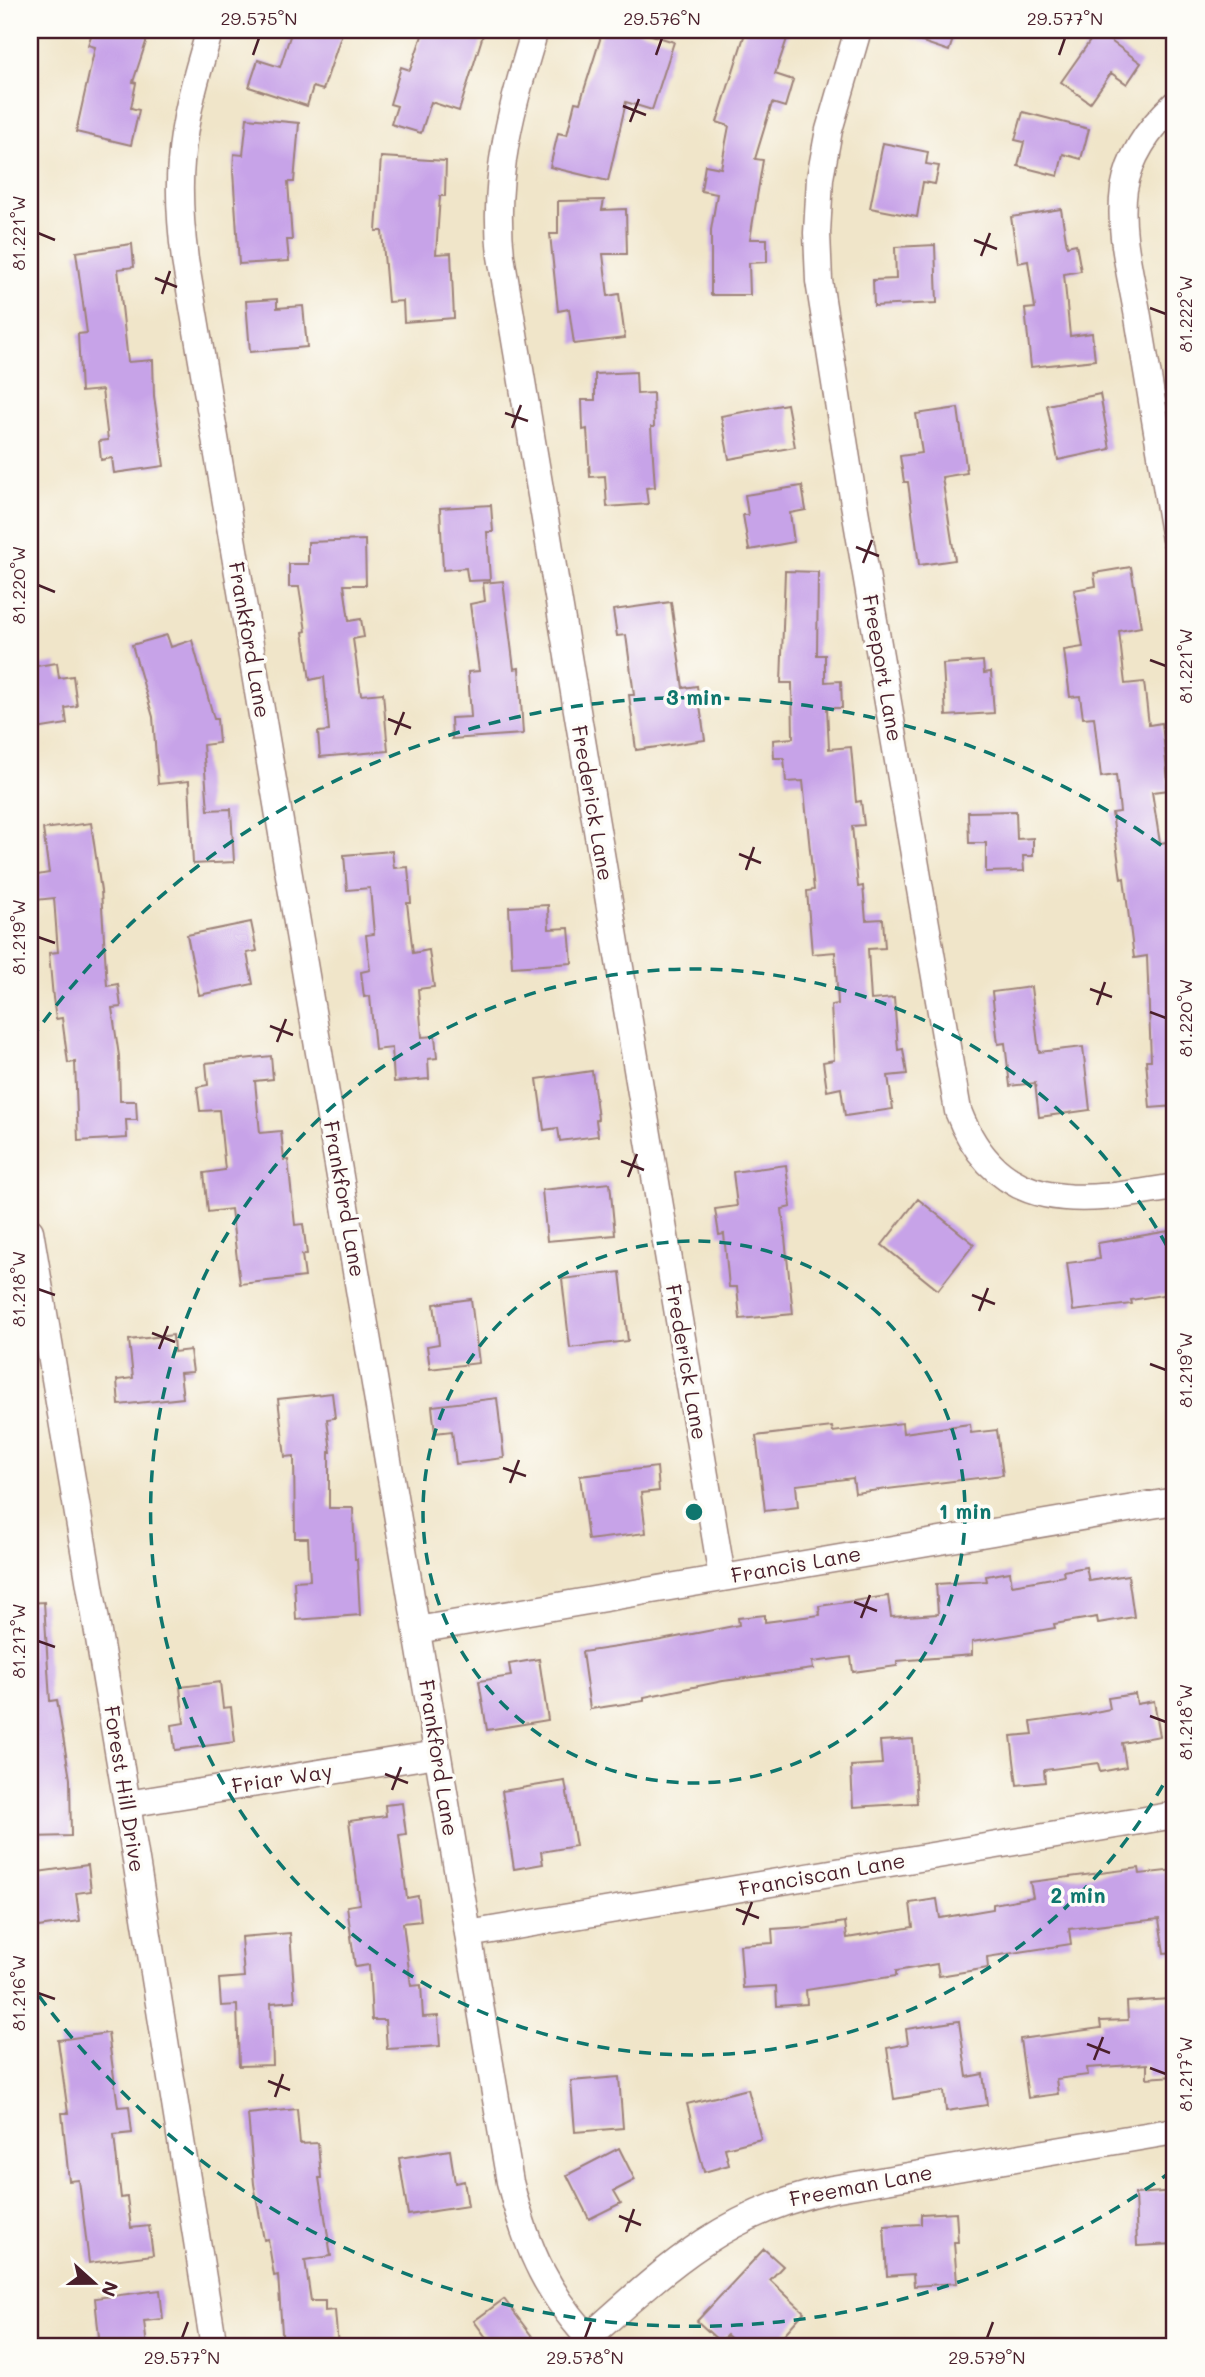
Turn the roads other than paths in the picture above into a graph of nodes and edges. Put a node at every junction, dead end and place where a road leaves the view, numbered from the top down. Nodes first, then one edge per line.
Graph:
1 (210, 30) edge
2 (535, 30) edge
3 (858, 30) edge
4 (1175, 104) edge
5 (1175, 539) edge
6 (1175, 1187) edge
7 (30, 1231) edge
8 (1175, 1501) edge
9 (722, 1577) junction
10 (417, 1630) junction
11 (437, 1754) junction
12 (127, 1804) junction
13 (1175, 1815) edge
14 (468, 1934) junction
15 (1175, 2131) edge
16 (593, 2342) edge
17 (214, 2347) edge

1 - 10 street, Frankford Lane
2 - 9 street, Frederick Lane
3 - 6 street, Freeport Lane
4 - 5 street
7 - 12 street, Forest Hill Drive
8 - 9 street, Francis Lane
9 - 10 street, Francis Lane
10 - 11 street, Frankford Lane
11 - 12 street, Friar Way
11 - 14 street, Frankford Lane
12 - 17 street, Forest Hill Drive
13 - 14 street, Franciscan Lane
14 - 16 street, Frankford Lane
15 - 16 street, Freeman Lane

